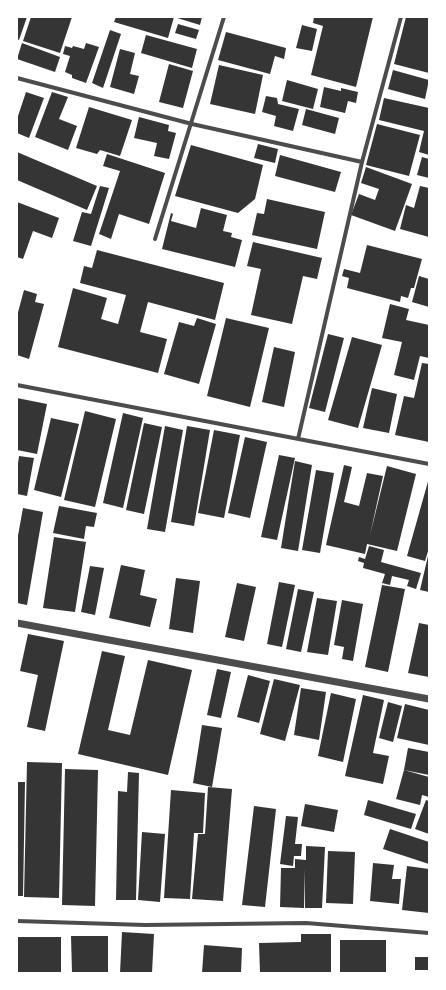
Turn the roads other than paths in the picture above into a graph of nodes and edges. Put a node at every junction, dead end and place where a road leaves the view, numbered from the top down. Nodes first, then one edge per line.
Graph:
1 (224, 17) edge
2 (401, 17) edge
3 (17, 78) edge
4 (192, 124) junction
5 (362, 162) junction
6 (155, 239) dead end
7 (17, 385) edge
8 (298, 439) junction
9 (429, 464) edge
10 (17, 623) edge
11 (429, 699) edge
12 (17, 921) edge
13 (429, 933) edge

1 - 4 street
2 - 5 street
3 - 4 street
4 - 5 street
4 - 6 street
5 - 8 street
7 - 8 street
8 - 9 street
10 - 11 street
12 - 13 street

